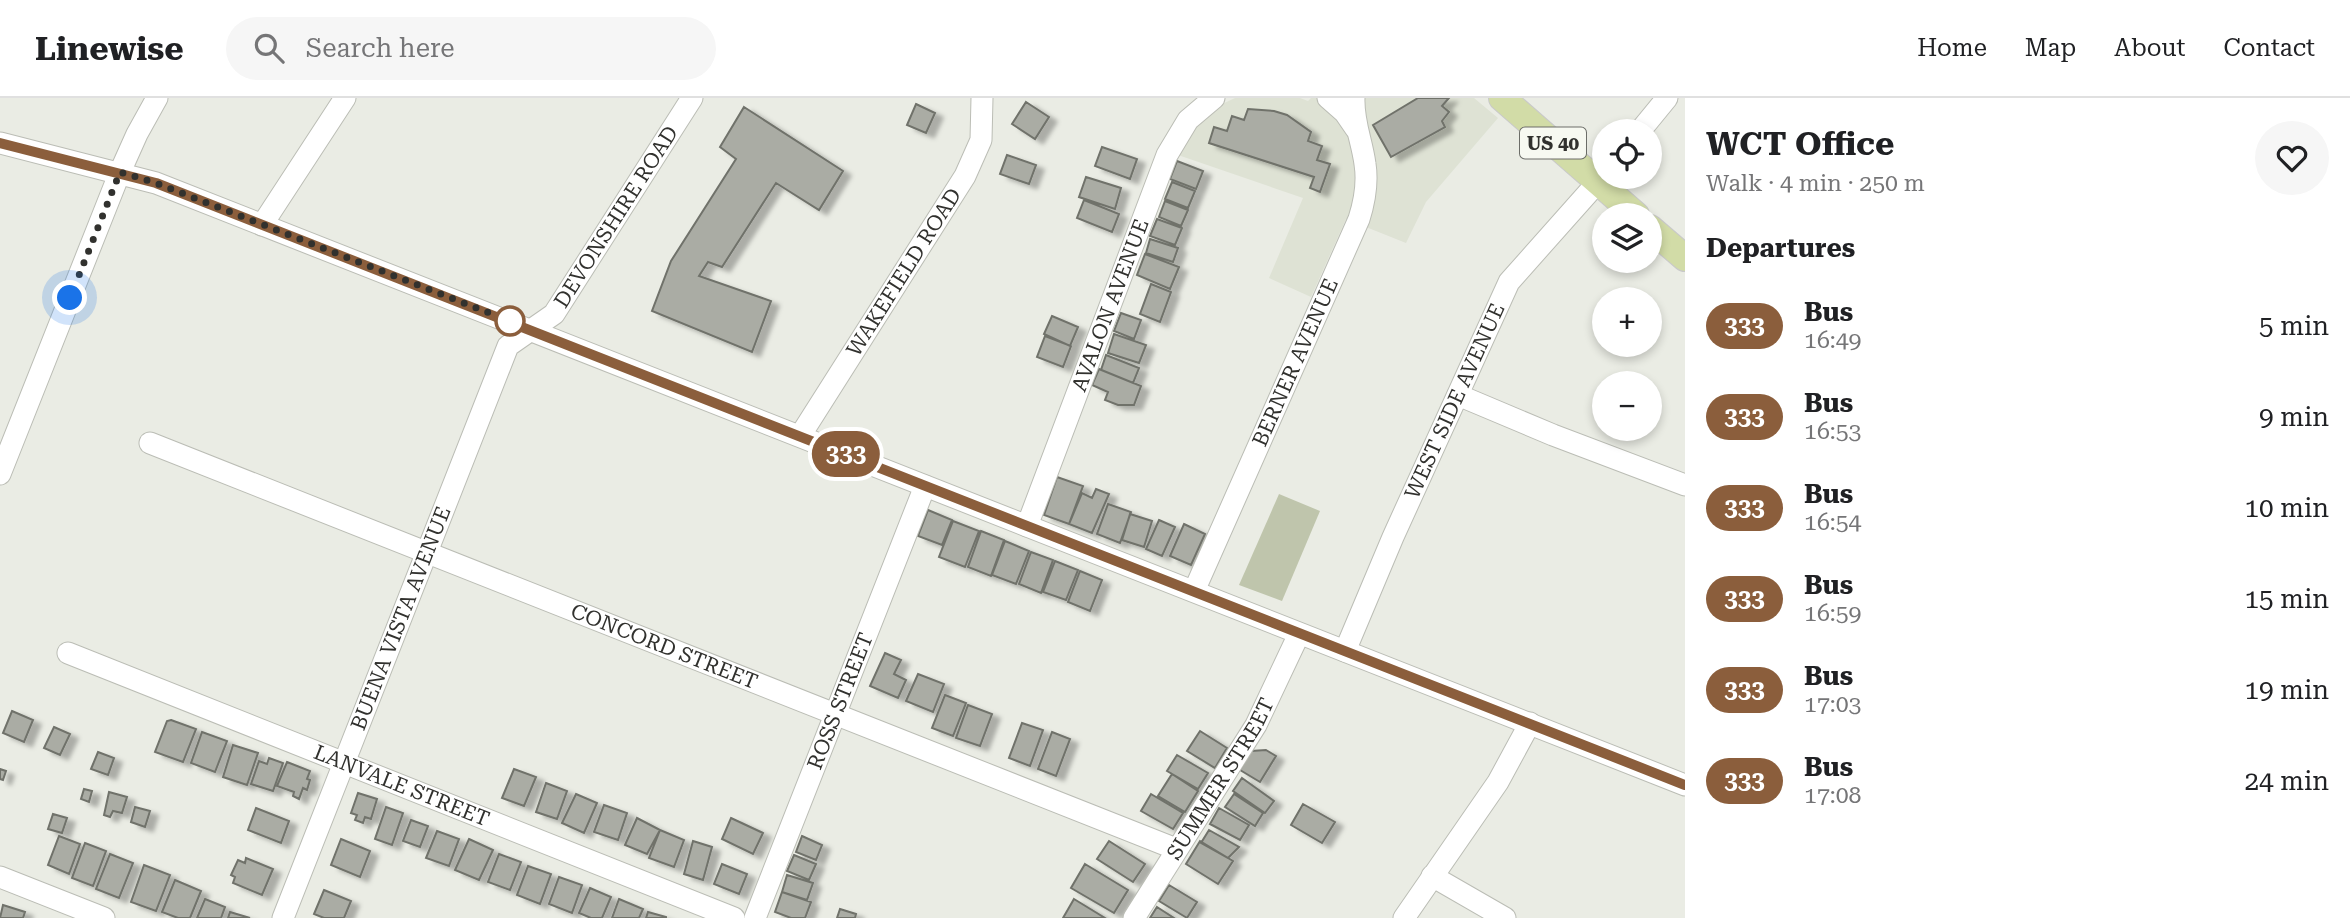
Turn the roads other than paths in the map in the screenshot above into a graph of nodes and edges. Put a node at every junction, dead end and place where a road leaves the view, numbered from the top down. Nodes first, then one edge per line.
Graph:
1 (157, 98) edge
2 (345, 98) edge
3 (692, 98) edge
4 (982, 98) edge
5 (1214, 98) edge
6 (1328, 98) edge
7 (1354, 98) edge
8 (1502, 98) edge
9 (1667, 98) edge
10 (1650, 119) edge
11 (1356, 129) junction
12 (0, 144) edge
13 (1592, 170) edge
14 (120, 172) junction
15 (1592, 189) edge
16 (1612, 189) edge
17 (1625, 203) edge
18 (262, 225) junction
19 (1662, 238) edge
20 (1685, 258) edge
21 (532, 329) junction
22 (1458, 395) junction
23 (800, 436) junction
24 (150, 443) dead end
25 (0, 474) edge
26 (1685, 485) edge
27 (925, 486) junction
28 (1027, 526) junction
29 (427, 552) junction
30 (1194, 591) junction
31 (1299, 634) junction
32 (1345, 652) junction
33 (68, 653) dead end
34 (835, 714) junction
35 (1530, 723) junction
36 (344, 764) junction
37 (1685, 785) edge
38 (1177, 849) junction
39 (1432, 876) junction
40 (0, 877) edge
41 (104, 918) edge
42 (283, 918) edge
43 (734, 918) edge
44 (755, 918) edge
45 (1134, 918) edge
46 (1404, 918) edge
47 (1505, 918) edge

1 - 14 street
2 - 18 street
3 - 21 street, DEVONSHIRE ROAD
4 - 23 street, WAKEFIELD ROAD
5 - 28 street, AVALON AVENUE
6 - 11 street, BERNER AVENUE
7 - 11 street, BERNER AVENUE
8 - 13 main road, US 40
9 - 10 street
11 - 30 street, BERNER AVENUE
12 - 14 street
14 - 18 street
14 - 25 street
15 - 22 street, WEST SIDE AVENUE
16 - 17 main road, US 40
18 - 21 street
19 - 20 main road
21 - 23 street
21 - 29 street, BUENA VISTA AVENUE
22 - 26 street
22 - 32 street, WEST SIDE AVENUE
23 - 27 street
24 - 29 street, CONCORD STREET
27 - 28 street
27 - 34 street, ROSS STREET
28 - 30 street
29 - 34 street, CONCORD STREET
29 - 36 street, BUENA VISTA AVENUE
30 - 31 street
31 - 32 street
31 - 38 street, SUMMER STREET
32 - 35 street
33 - 36 street, LANVALE STREET
34 - 38 street, CONCORD STREET
34 - 44 street, ROSS STREET
35 - 37 street
35 - 39 street
36 - 42 street, BUENA VISTA AVENUE
36 - 43 street, LANVALE STREET
38 - 45 street, SUMMER STREET
39 - 46 street
39 - 47 street
40 - 41 street

